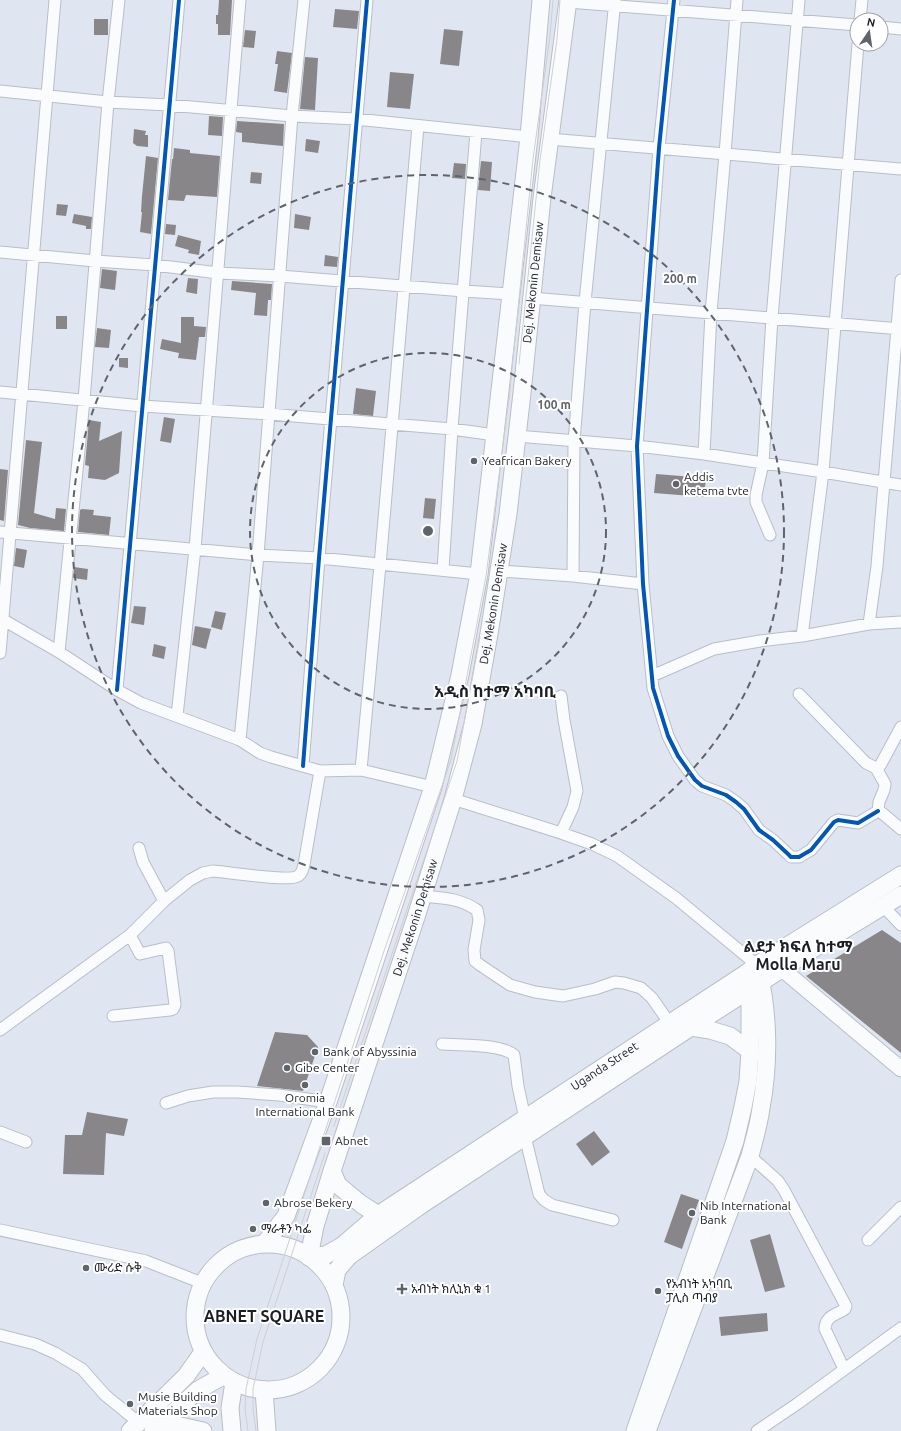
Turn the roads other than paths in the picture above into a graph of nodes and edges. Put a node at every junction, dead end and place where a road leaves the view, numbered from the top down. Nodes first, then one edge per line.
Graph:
1 (55, 0) edge
2 (119, 0) edge
3 (179, 0) edge
4 (240, 0) edge
5 (304, 0) edge
6 (367, 0) edge
7 (541, 0) edge
8 (737, 0) edge
9 (799, 0) edge
10 (862, 0) edge
11 (568, 1) edge
12 (614, 3) edge
13 (674, 5) edge
14 (861, 12) edge
15 (735, 16) junction
16 (798, 21) junction
17 (849, 24) edge
18 (889, 28) edge
19 (901, 29) edge
20 (857, 52) edge
21 (0, 91) edge
22 (47, 94) junction
23 (108, 102) junction
24 (169, 105) junction
25 (230, 110) junction
26 (292, 116) junction
27 (356, 119) junction
28 (418, 126) junction
29 (476, 132) junction
30 (529, 137) junction
31 (549, 139) junction
32 (600, 143) junction
33 (659, 148) junction
34 (725, 154) junction
35 (785, 159) junction
36 (847, 165) junction
37 (901, 170) edge
38 (0, 252) edge
39 (34, 255) junction
40 (95, 262) junction
41 (155, 265) junction
42 (218, 273) junction
43 (280, 276) junction
44 (901, 280) edge
45 (342, 281) junction
46 (404, 286) junction
47 (464, 291) junction
48 (510, 294) junction
49 (531, 298) junction
50 (585, 302) junction
51 (647, 308) junction
52 (711, 313) junction
53 (772, 318) junction
54 (835, 324) junction
55 (899, 329) edge
56 (0, 392) edge
57 (22, 394) junction
58 (84, 400) junction
59 (142, 406) junction
60 (207, 410) junction
61 (269, 414) junction
62 (330, 419) junction
63 (392, 424) junction
64 (452, 429) junction
65 (495, 435) junction
66 (517, 436) junction
67 (574, 442) junction
68 (637, 446) junction
69 (704, 454) junction
70 (763, 463) junction
71 (823, 472) junction
72 (884, 483) junction
73 (901, 485) edge
74 (5, 532) edge
75 (770, 535) dead end
76 (70, 539) junction
77 (130, 543) junction
78 (195, 549) junction
79 (258, 555) junction
80 (319, 558) junction
81 (380, 565) junction
82 (443, 570) junction
83 (500, 570) junction
84 (479, 574) junction
85 (573, 576) junction
86 (643, 584) junction
87 (1, 619) edge
88 (901, 622) edge
89 (869, 624) junction
90 (802, 636) junction
91 (59, 652) junction
92 (0, 653) edge
93 (652, 676) junction
94 (117, 690) junction
95 (799, 694) dead end
96 (561, 696) dead end
97 (177, 716) junction
98 (901, 727) edge
99 (240, 740) junction
100 (304, 766) junction
101 (876, 768) junction
102 (320, 770) junction
103 (361, 770) junction
104 (433, 787) junction
105 (453, 799) junction
106 (878, 811) junction
107 (901, 829) edge
108 (561, 833) junction
109 (139, 848) dead end
110 (901, 875) edge
111 (901, 895) edge
112 (423, 896) junction
113 (164, 901) junction
114 (883, 906) junction
115 (901, 925) edge
116 (130, 935) junction
117 (782, 969) junction
118 (753, 978) junction
119 (113, 1016) dead end
120 (670, 1024) junction
121 (691, 1027) junction
122 (0, 1030) edge
123 (442, 1044) dead end
124 (750, 1051) junction
125 (901, 1069) edge
126 (328, 1102) junction
127 (166, 1103) dead end
128 (525, 1128) junction
129 (0, 1132) edge
130 (26, 1142) dead end
131 (750, 1156) junction
132 (332, 1170) junction
133 (901, 1207) edge
134 (378, 1215) junction
135 (613, 1220) dead end
136 (0, 1230) edge
137 (868, 1240) dead end
138 (265, 1243) junction
139 (310, 1257) junction
140 (202, 1283) junction
141 (334, 1285) junction
142 (901, 1328) edge
143 (0, 1335) edge
144 (203, 1352) junction
145 (844, 1369) junction
146 (228, 1379) junction
147 (264, 1390) junction
148 (134, 1427) edge
149 (154, 1430) edge
150 (203, 1431) edge
151 (232, 1431) edge
152 (267, 1431) edge
153 (635, 1431) edge
154 (647, 1431) edge
155 (757, 1431) edge

1 - 22 street
2 - 23 street
3 - 24 street
4 - 25 street
5 - 26 street
6 - 27 street
7 - 30 main road, Dej. Mekonin Demisaw
8 - 15 street
9 - 16 street
10 - 14 street
11 - 12 street
11 - 31 main road, Dej. Mekonin Demisaw
12 - 13 street
12 - 32 street
13 - 15 street
13 - 33 street
15 - 16 street
15 - 34 street
16 - 17 street
16 - 35 street
18 - 19 street
20 - 36 street
21 - 22 street
22 - 23 street
22 - 39 street
23 - 24 street
23 - 40 street
24 - 25 street
24 - 41 street
25 - 26 street
25 - 42 street
26 - 27 street
26 - 43 street
27 - 28 street
27 - 45 street
28 - 29 street
28 - 46 street
29 - 30 street
29 - 47 street
30 - 48 main road, Dej. Mekonin Demisaw
31 - 32 street
31 - 49 main road, Dej. Mekonin Demisaw
32 - 33 street
32 - 50 street
33 - 34 street
33 - 51 street
34 - 35 street
34 - 52 street
35 - 36 street
35 - 53 street
36 - 37 street
36 - 54 street
38 - 39 street
39 - 40 street
39 - 57 street
40 - 41 street
40 - 58 street
41 - 42 street
41 - 59 street
42 - 43 street
42 - 60 street
43 - 45 street
43 - 61 street
44 - 55 street
45 - 46 street
45 - 62 street
46 - 47 street
46 - 63 street
47 - 48 street
47 - 64 street
48 - 65 main road, Dej. Mekonin Demisaw
49 - 50 street
49 - 66 main road, Dej. Mekonin Demisaw
50 - 51 street
50 - 67 street
51 - 52 street
51 - 68 street
52 - 53 street
52 - 69 street
53 - 54 street
53 - 70 street
54 - 55 street
54 - 71 street
55 - 72 street
56 - 57 street
57 - 58 street
57 - 74 street
58 - 59 street
58 - 76 street
59 - 60 street
59 - 77 street
60 - 61 street
60 - 78 street
61 - 62 street
61 - 79 street
62 - 63 street
62 - 80 street
63 - 64 street
63 - 81 street
64 - 65 street
64 - 82 street
65 - 84 main road, Dej. Mekonin Demisaw
66 - 67 street
66 - 83 main road, Dej. Mekonin Demisaw
67 - 68 street
67 - 85 street
68 - 69 street
68 - 86 street
69 - 70 street
70 - 71 street
70 - 75 street
71 - 72 street
71 - 90 street
72 - 73 street
72 - 89 street
74 - 76 street
74 - 87 street
76 - 77 street
76 - 91 street
77 - 78 street
77 - 94 street
78 - 79 street
78 - 97 street
79 - 80 street
79 - 99 street
80 - 81 street
80 - 100 street
81 - 82 street
81 - 103 street
82 - 84 street
83 - 85 street
83 - 105 main road, Dej. Mekonin Demisaw
84 - 104 main road, Dej. Mekonin Demisaw
85 - 86 street
86 - 93 street
87 - 91 street
87 - 92 street
88 - 89 street
89 - 90 street
90 - 93 street
91 - 94 street
93 - 106 street
94 - 97 street
95 - 101 street
96 - 108 street
97 - 99 street
98 - 101 street
99 - 100 street
100 - 102 street
101 - 106 street
102 - 103 street
102 - 113 street
103 - 104 street
104 - 126 main road, Dej. Mekonin Demisaw
105 - 108 street
105 - 112 main road, Dej. Mekonin Demisaw
106 - 107 street
108 - 118 street
109 - 113 street
110 - 118 main road, Uganda Street
111 - 114 main road, Uganda Street
112 - 120 street
112 - 132 main road, Dej. Mekonin Demisaw
113 - 116 street
114 - 115 street
114 - 117 main road, Uganda Street
116 - 119 street
116 - 122 street
117 - 118 main road, Uganda Street
117 - 125 main road
118 - 120 main road, Uganda Street
118 - 121 main road, Uganda Street
118 - 124 main road
118 - 131 main road
120 - 128 main road, Uganda Street
121 - 124 main road
121 - 128 main road, Uganda Street
123 - 128 street
124 - 153 main road
126 - 127 street
126 - 138 main road, Dej. Mekonin Demisaw
128 - 134 main road, Uganda Street
128 - 135 street
128 - 141 main road, Uganda Street
129 - 130 street
131 - 145 street
131 - 154 main road
132 - 134 main road
132 - 139 main road, Dej. Mekonin Demisaw
133 - 137 street
134 - 139 main road, Uganda Street
136 - 140 street
138 - 139 main road
138 - 140 main road
139 - 141 main road
140 - 144 main road
141 - 147 main road
142 - 145 street
143 - 148 street
144 - 146 main road
144 - 148 main road
145 - 155 street
146 - 147 main road
146 - 149 main road
146 - 151 main road
147 - 152 main road
149 - 150 main road

